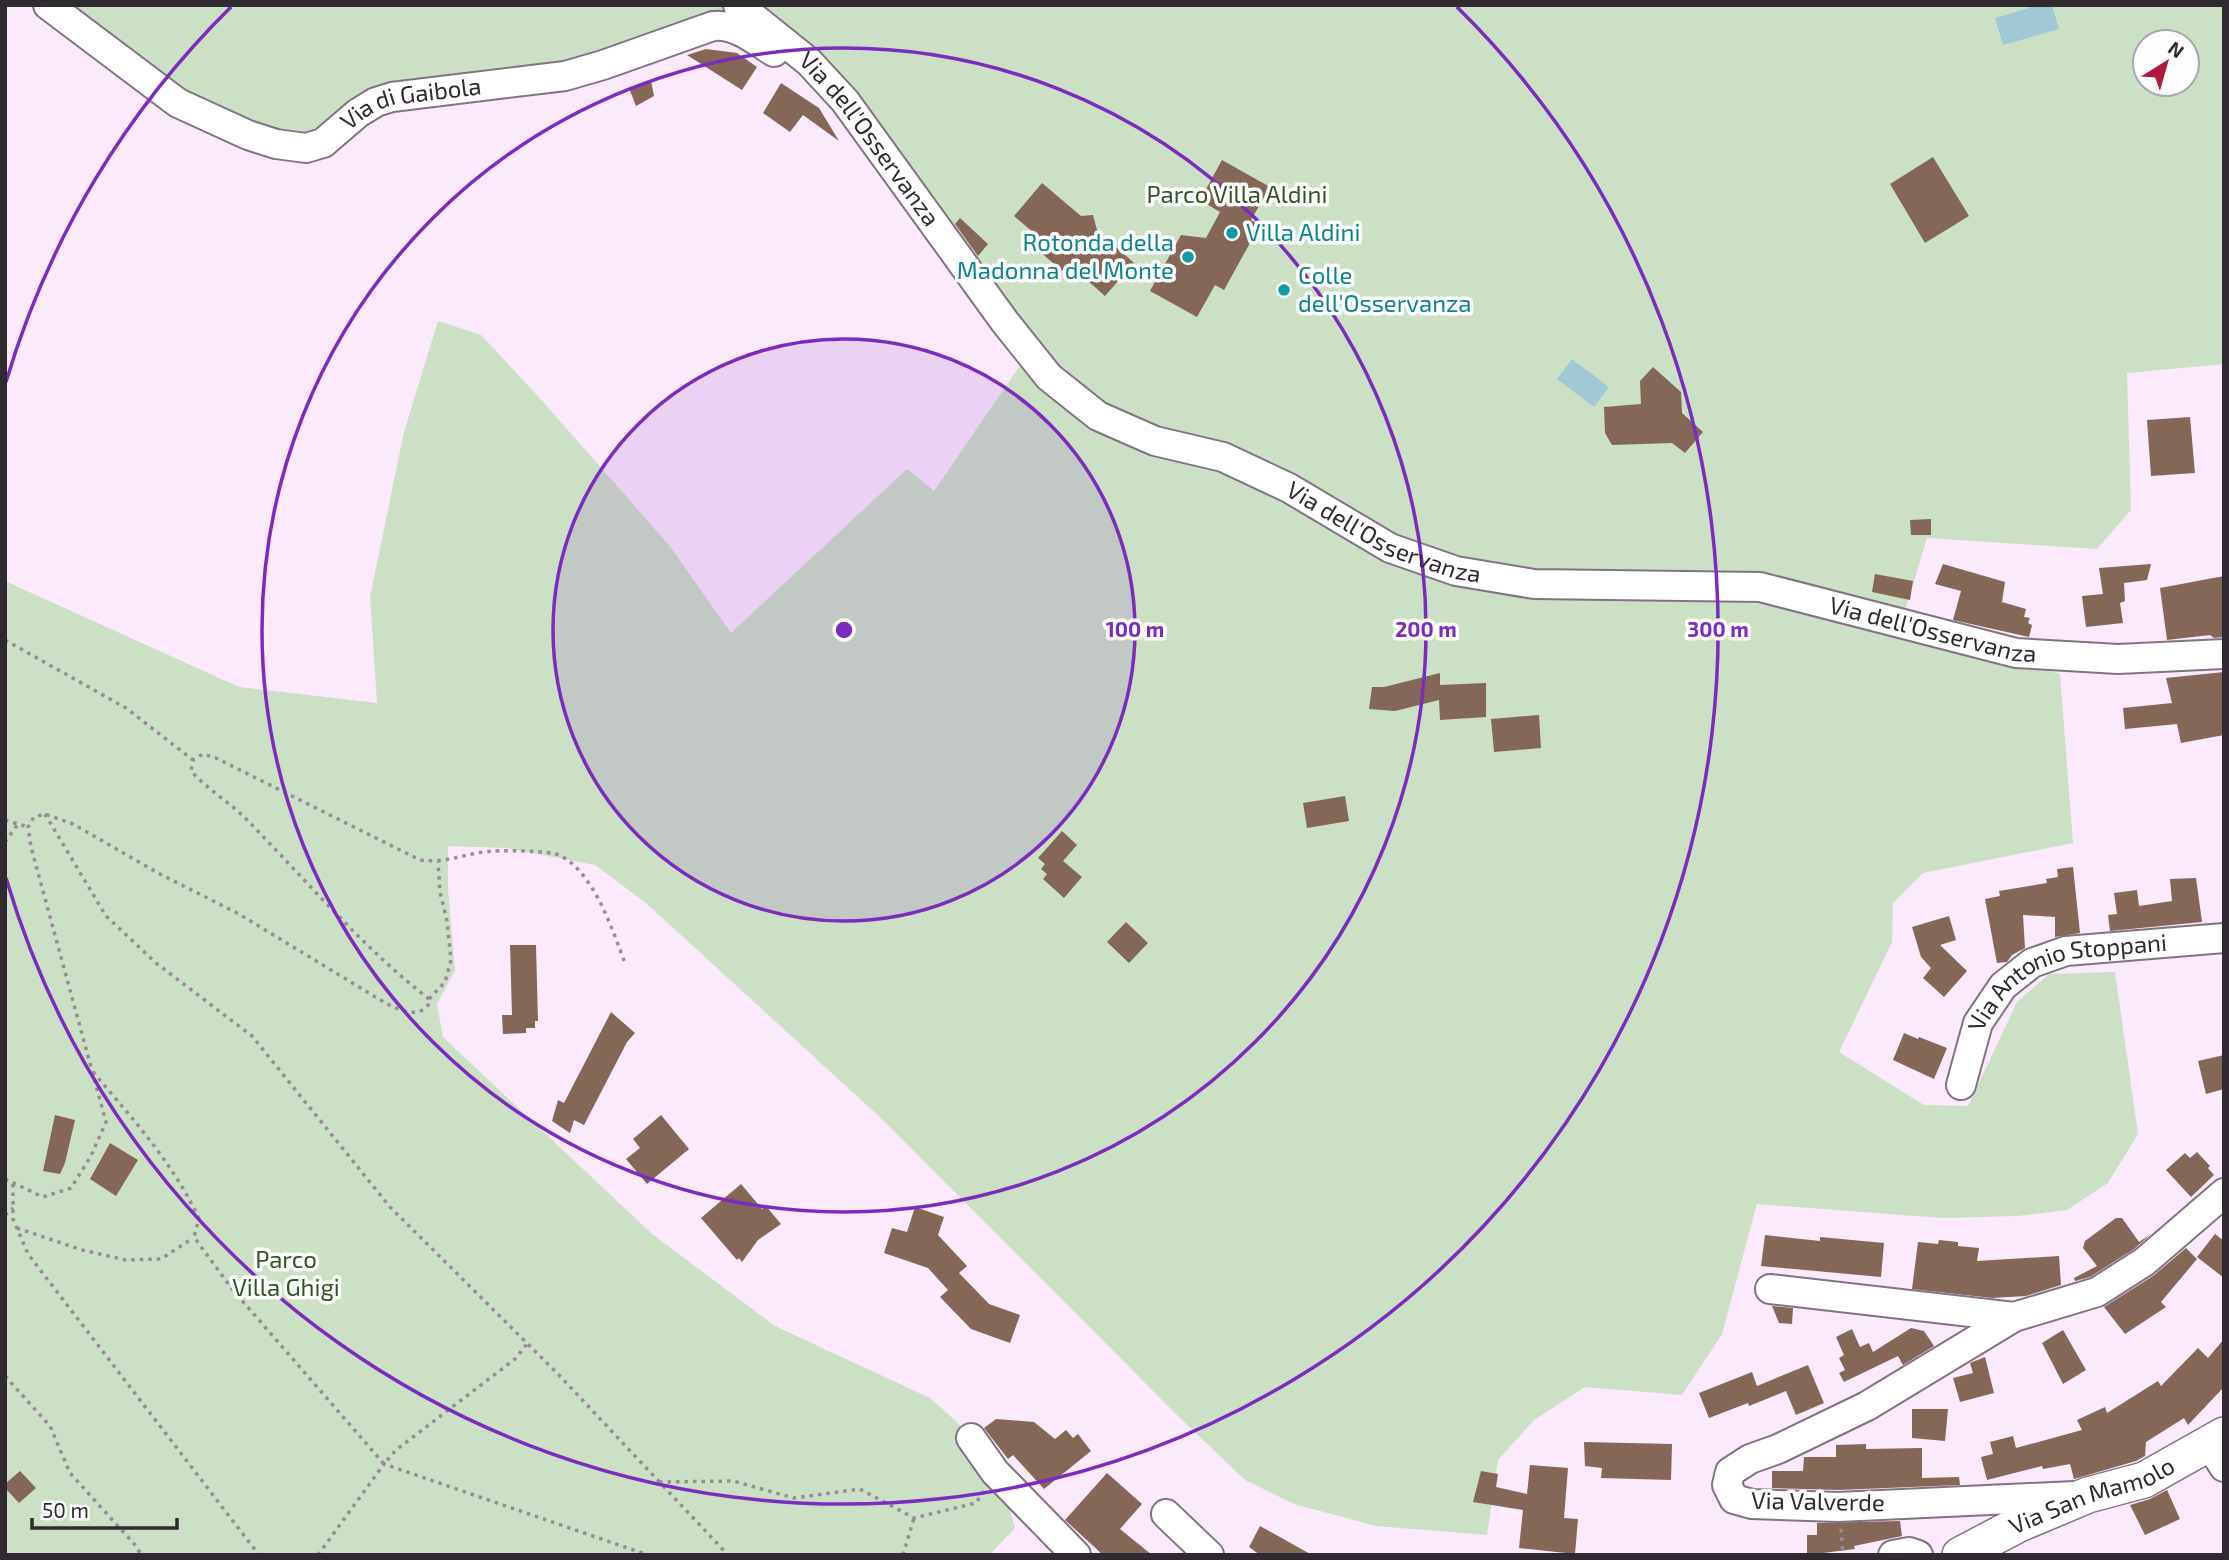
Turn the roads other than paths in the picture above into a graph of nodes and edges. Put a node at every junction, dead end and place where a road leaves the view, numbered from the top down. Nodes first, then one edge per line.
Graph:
1 (48, 5) edge
2 (738, 5) edge
3 (809, 62) junction
4 (2224, 654) edge
5 (2224, 938) edge
6 (1961, 1085) dead end
7 (2224, 1193) edge
8 (1770, 1289) dead end
9 (2014, 1317) junction
10 (971, 1438) dead end
11 (2219, 1449) edge
12 (2088, 1495) junction
13 (1166, 1514) dead end
14 (1076, 1555) edge
15 (1209, 1555) edge
16 (1893, 1555) edge
17 (1918, 1555) edge
18 (1960, 1555) edge

1 - 3 street, Via di Gaibola
2 - 3 street, Via dell'Osservanza
3 - 4 street, Via dell'Osservanza
5 - 6 street, Via Antonio Stoppani
7 - 9 street, Via Valverde
8 - 9 street, Via Valverde
9 - 12 street, Via Valverde
10 - 14 street
11 - 12 main road, Via San Mamolo
12 - 18 main road, Via San Mamolo
13 - 15 street
16 - 17 street

